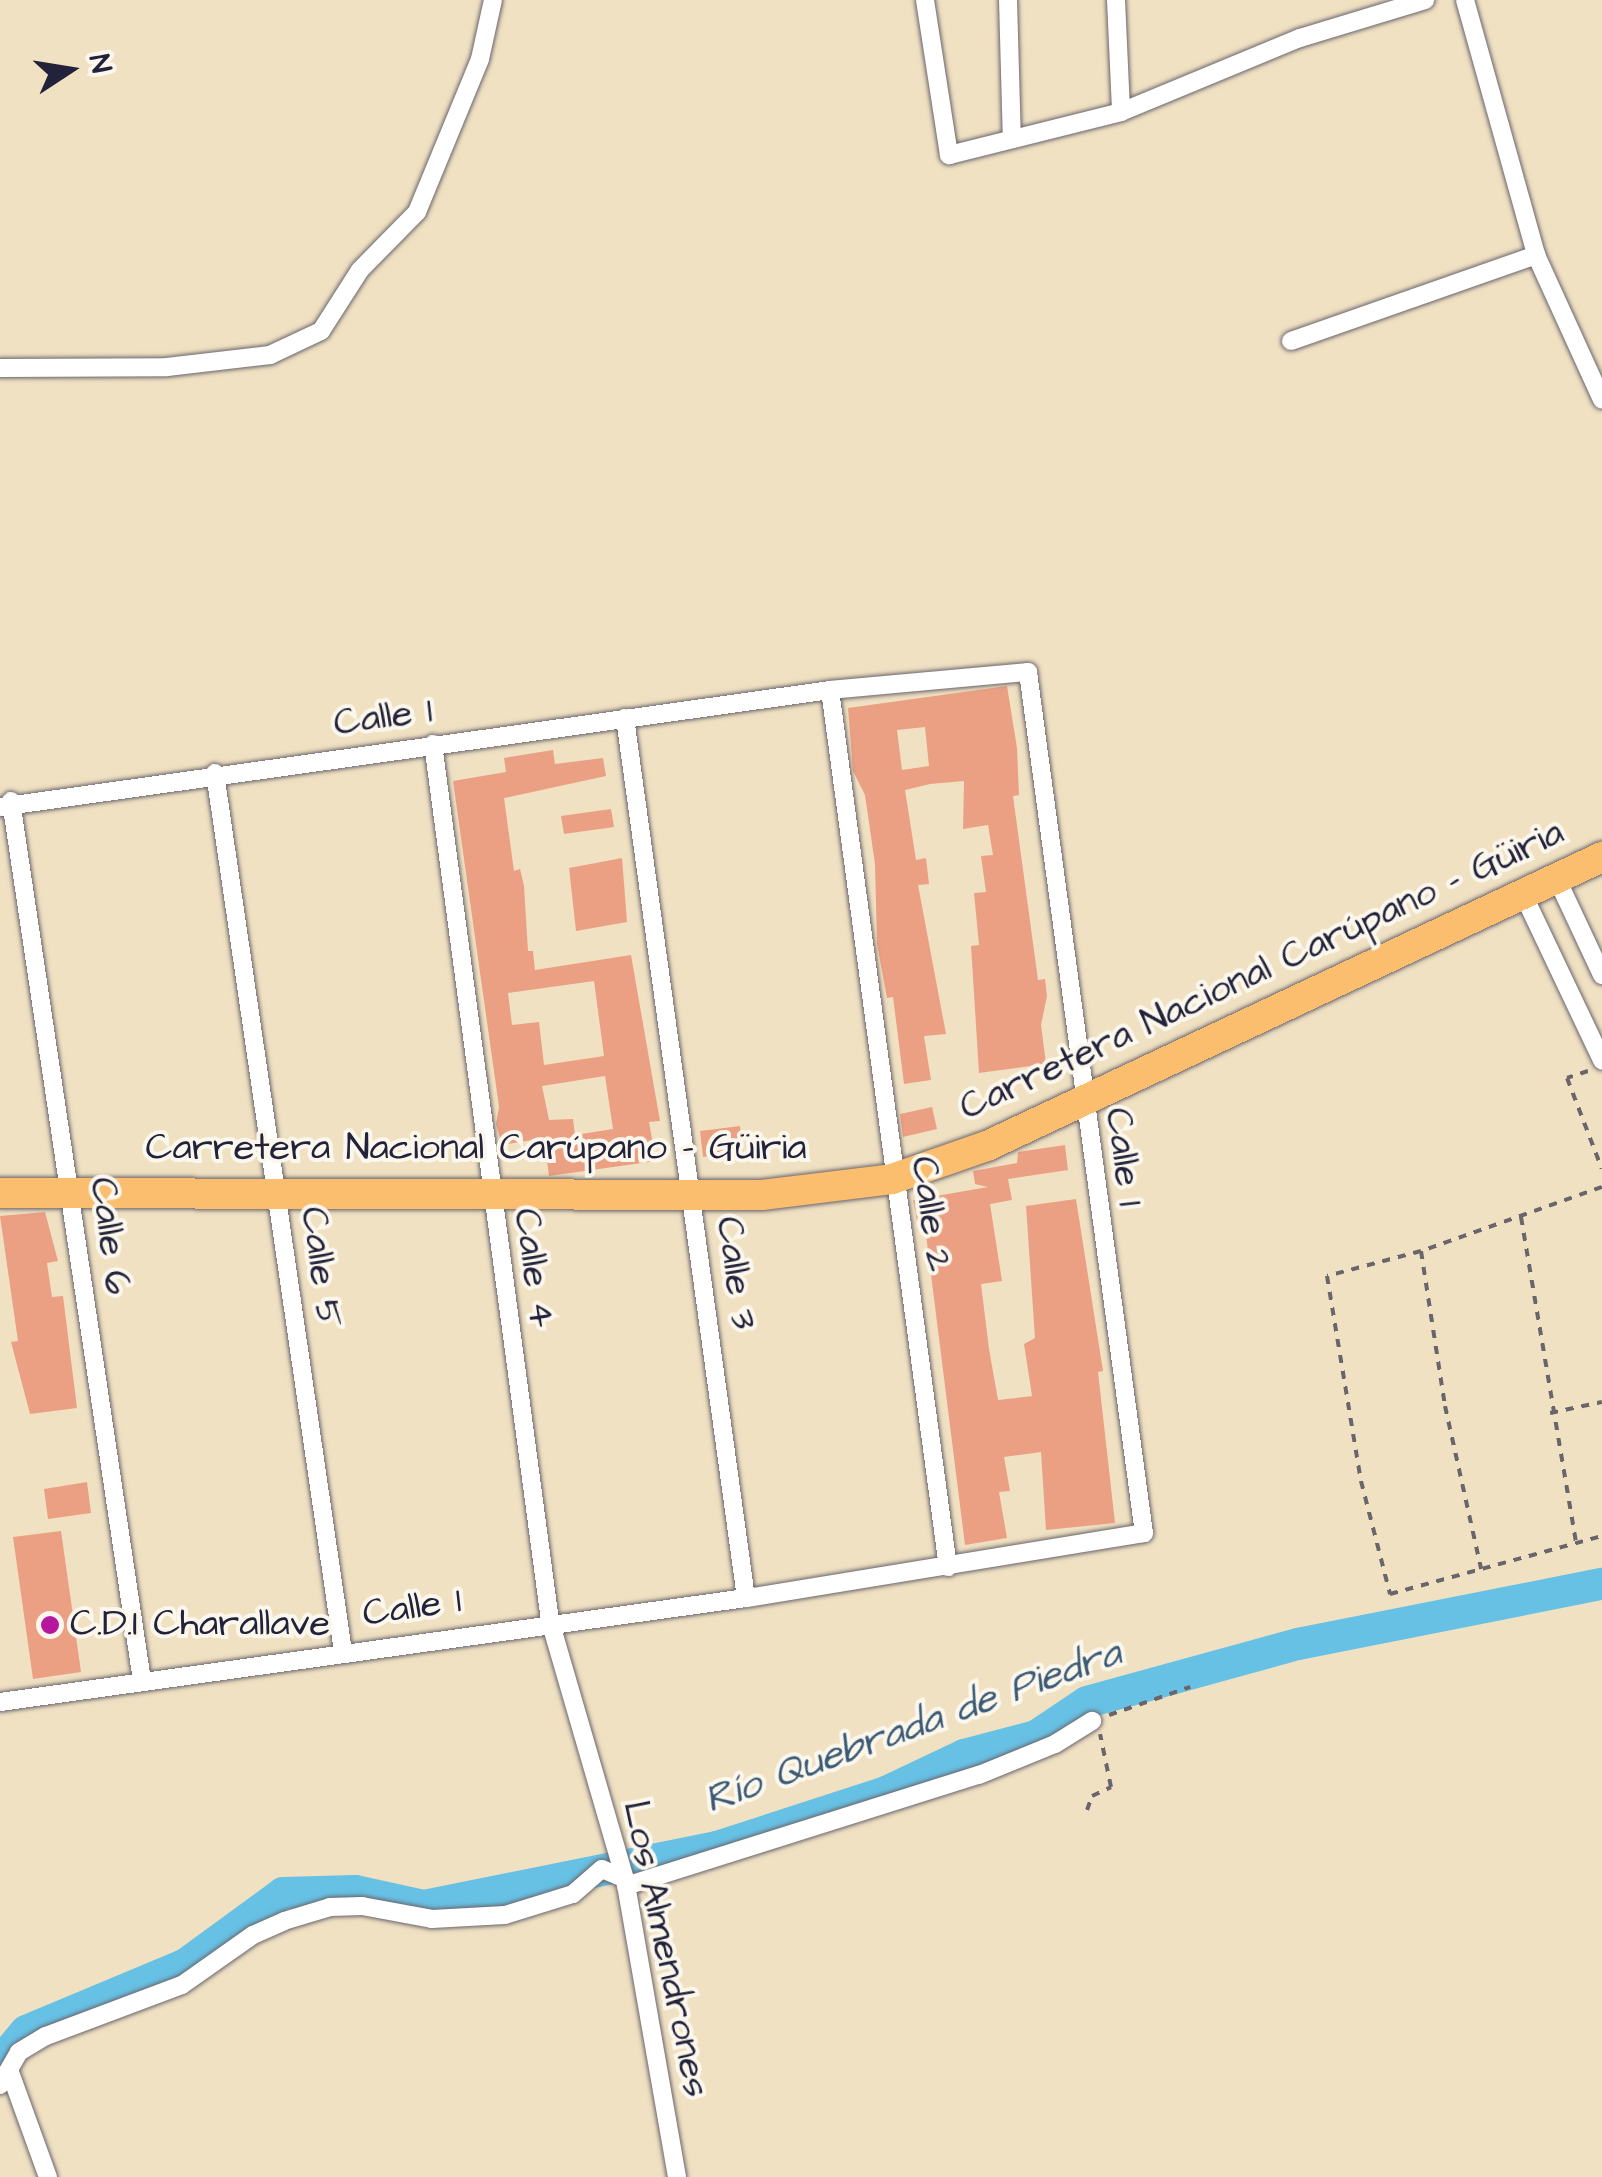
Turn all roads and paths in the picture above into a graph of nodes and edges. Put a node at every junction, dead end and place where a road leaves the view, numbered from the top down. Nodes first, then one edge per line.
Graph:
1 (492, 0) edge
2 (925, 0) edge
3 (1008, 0) edge
4 (1116, 0) edge
5 (1424, 0) edge
6 (1465, 0) edge
7 (1121, 112) junction
8 (1012, 139) junction
9 (1536, 255) junction
10 (1291, 341) dead end
11 (0, 368) edge
12 (1602, 400) edge
13 (830, 690) junction
14 (625, 718) junction
15 (433, 744) junction
16 (216, 773) junction
17 (6, 804) edge
18 (1602, 856) edge
19 (1557, 879) junction
20 (1524, 896) junction
21 (1602, 975) edge
22 (1602, 1063) edge
23 (1082, 1100) junction
24 (1602, 1170) edge
25 (892, 1179) junction
26 (1602, 1187) edge
27 (69, 1191) junction
28 (0, 1193) edge
29 (276, 1194) junction
30 (692, 1195) junction
31 (491, 1197) junction
32 (1521, 1217) junction
33 (1421, 1251) junction
34 (1602, 1402) edge
35 (1550, 1412) junction
36 (1602, 1536) edge
37 (1576, 1544) junction
38 (948, 1568) junction
39 (1481, 1570) junction
40 (746, 1598) junction
41 (550, 1621) junction
42 (343, 1652) junction
43 (142, 1681) junction
44 (1190, 1687) dead end
45 (0, 1702) edge
46 (1092, 1721) junction
47 (1087, 1810) dead end
48 (626, 1882) junction
49 (5, 2080) edge
50 (48, 2177) edge
51 (677, 2177) edge

1 - 11 street
2 - 8 street
3 - 8 street
4 - 7 street
5 - 7 street
6 - 9 street
7 - 8 street
9 - 10 street
9 - 12 street
13 - 14 street, Calle 1
13 - 23 street, Calle 1
13 - 25 street, Calle 2
14 - 15 street, Calle 1
14 - 30 street, Calle 3
15 - 16 street, Calle 1
15 - 31 street, Calle 4
16 - 17 street, Calle 1
16 - 29 street, Calle 5
17 - 27 street, Calle 6
18 - 19 highway, Carretera Nacional Carúpano - Güiria
19 - 20 highway, Carretera Nacional Carúpano - Güiria
19 - 21 street
20 - 22 street
20 - 23 highway, Carretera Nacional Carúpano - Güiria
22 - 24 path
23 - 25 highway, Carretera Nacional Carúpano - Güiria
23 - 38 street, Calle 1
25 - 30 highway, Carretera Nacional Carúpano - Güiria
25 - 38 street, Calle 2
26 - 32 path
27 - 28 highway, Carretera Nacional Carúpano - Güiria
27 - 29 highway, Carretera Nacional Carúpano - Güiria
27 - 43 street, Calle 6
29 - 31 highway, Carretera Nacional Carúpano - Güiria
29 - 42 street, Calle 5
30 - 31 highway, Carretera Nacional Carúpano - Güiria
30 - 40 street, Calle 3
31 - 41 street, Calle 4
32 - 33 path
32 - 35 path
33 - 39 path
33 - 39 path
34 - 35 path
35 - 37 path
36 - 37 path
37 - 39 path
38 - 40 street, Calle 1
40 - 41 street, Calle 1
41 - 42 street, Calle 1
41 - 48 street, Los Almendrones
42 - 43 street, Calle 1
43 - 45 street, Calle 1
44 - 46 path
46 - 47 path
46 - 48 street
48 - 49 street
48 - 51 street, Los Almendrones
49 - 50 street

